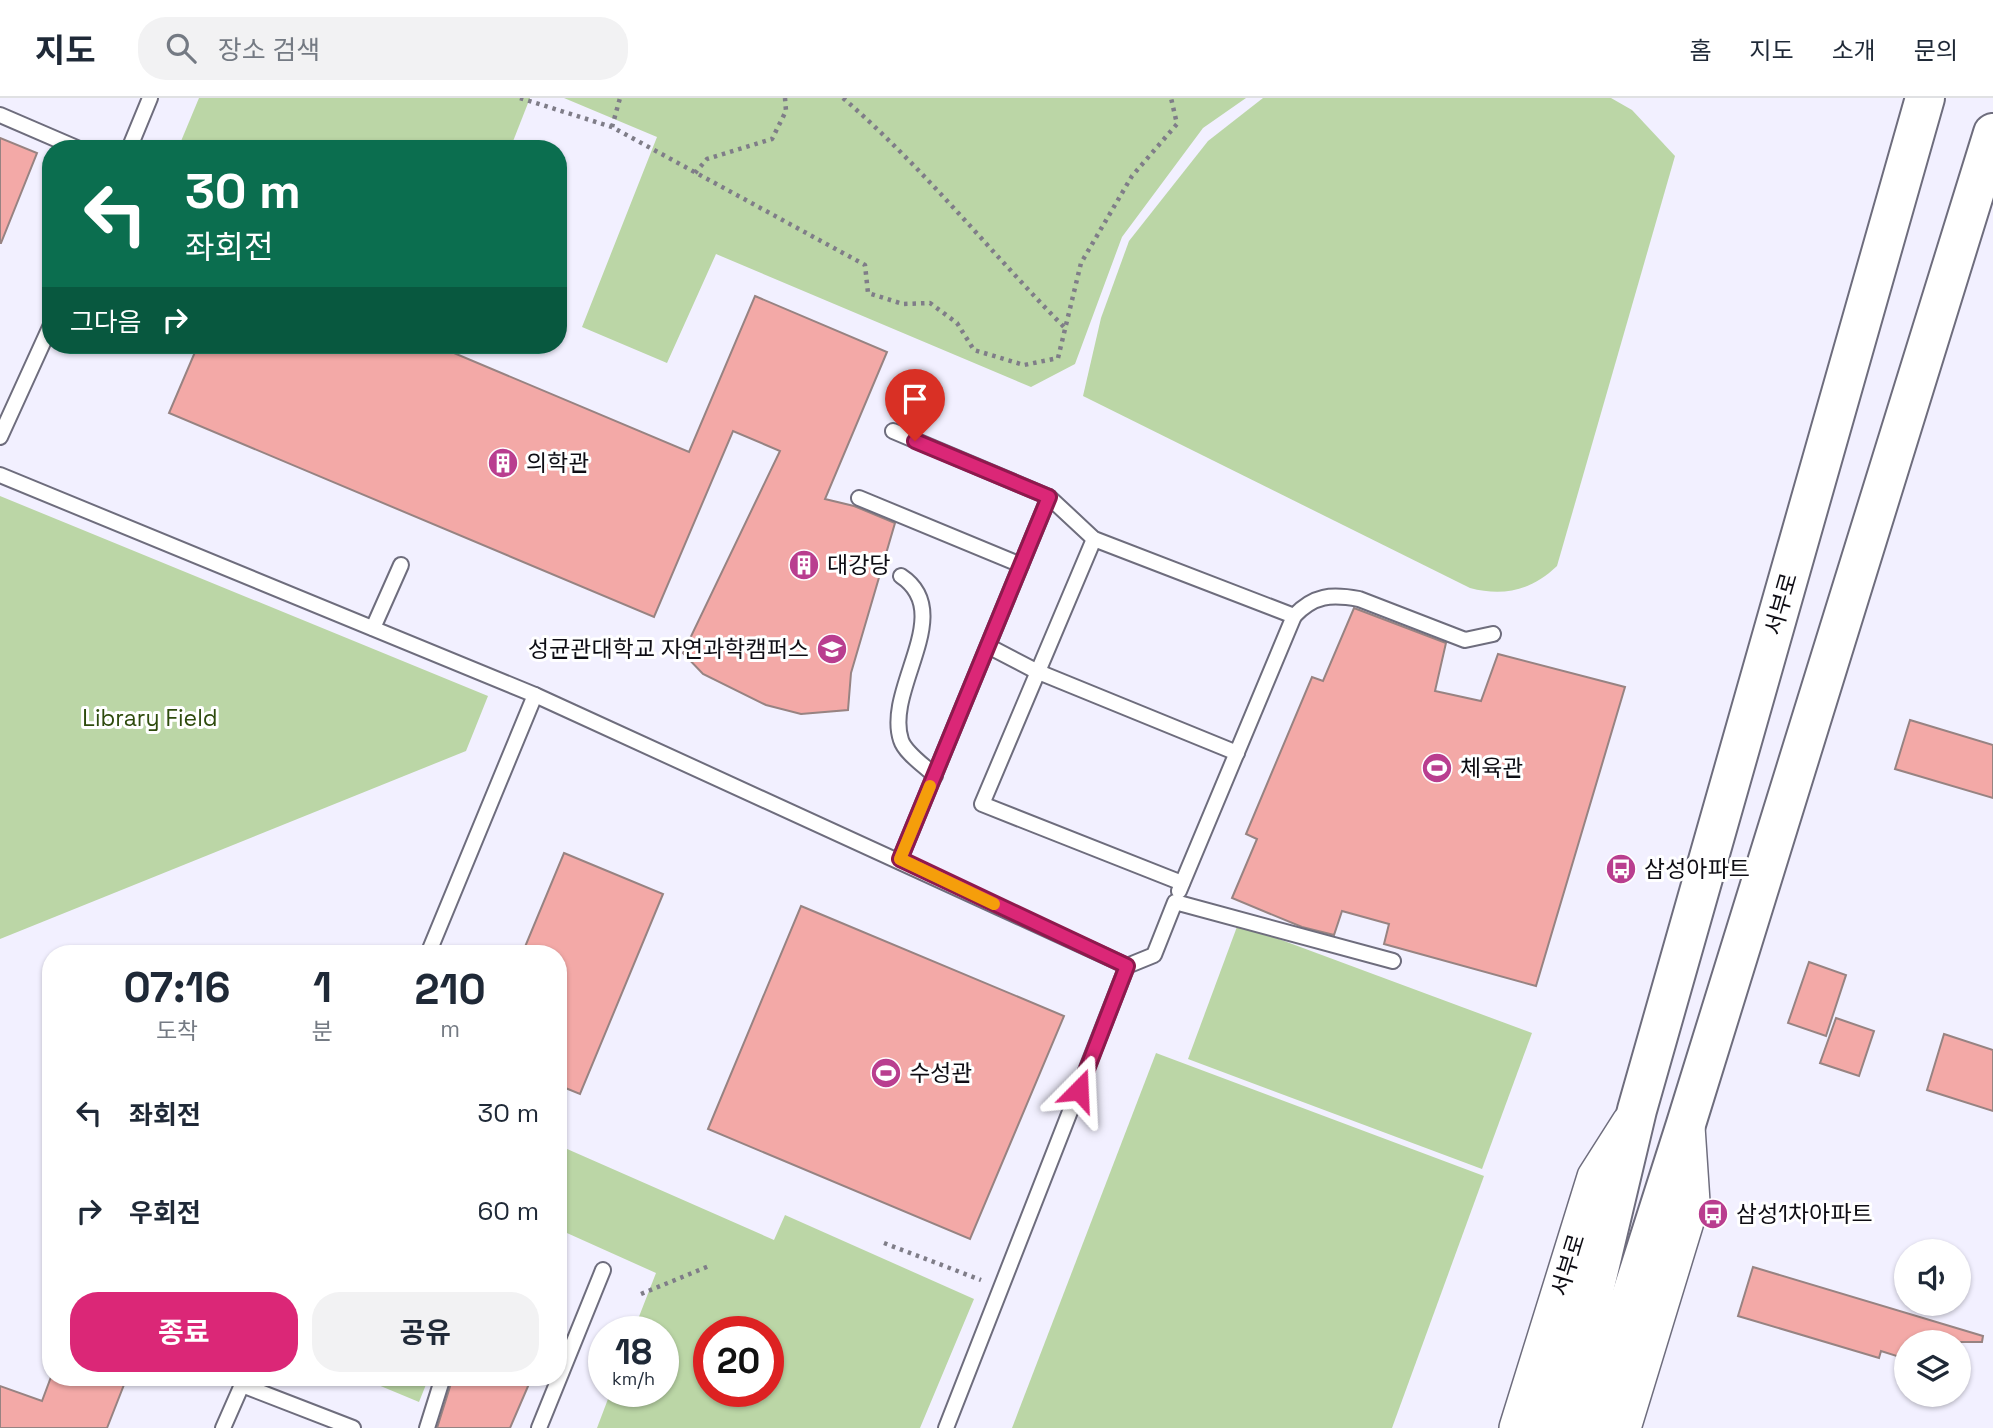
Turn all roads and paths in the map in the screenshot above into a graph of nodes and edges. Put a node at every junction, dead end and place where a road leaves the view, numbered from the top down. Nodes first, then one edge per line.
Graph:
1 (150, 98) edge
2 (520, 98) edge
3 (620, 98) edge
4 (785, 98) edge
5 (843, 98) edge
6 (1171, 98) edge
7 (1925, 98) edge
8 (0, 115) edge
9 (612, 127) junction
10 (1993, 132) edge
11 (58, 140) edge
12 (133, 140) edge
13 (695, 173) junction
14 (1065, 328) junction
15 (42, 345) edge
16 (892, 432) dead end
17 (0, 437) edge
18 (0, 475) edge
19 (1049, 497) junction
20 (859, 498) dead end
21 (1094, 539) junction
22 (401, 565) dead end
23 (1021, 565) junction
24 (901, 576) dead end
25 (1294, 616) junction
26 (373, 628) junction
27 (1493, 634) dead end
28 (988, 646) junction
29 (1036, 671) junction
30 (535, 695) junction
31 (1237, 752) junction
32 (934, 776) junction
33 (900, 859) junction
34 (1182, 883) junction
35 (1175, 902) junction
36 (432, 945) edge
37 (1393, 961) dead end
38 (1127, 966) junction
39 (1637, 1110) junction
40 (1686, 1124) junction
41 (884, 1242) dead end
42 (709, 1265) dead end
43 (603, 1270) dead end
44 (1003, 1289) junction
45 (641, 1294) dead end
46 (1608, 1307) junction
47 (567, 1358) edge
48 (241, 1386) edge
49 (255, 1386) edge
50 (440, 1386) edge
51 (555, 1386) edge
52 (223, 1428) edge
53 (353, 1428) edge
54 (427, 1428) edge
55 (538, 1428) edge
56 (946, 1428) edge
57 (1517, 1428) edge
58 (1553, 1428) edge
59 (1589, 1428) edge
60 (1623, 1428) edge

1 - 12 lane
2 - 9 path
3 - 9 path
4 - 13 path
5 - 14 path
6 - 14 path
7 - 39 main road, 서부로
8 - 11 lane
9 - 13 path
10 - 40 main road, 서부로
13 - 14 path
15 - 17 lane
16 - 19 lane
18 - 26 lane
19 - 21 lane
19 - 23 lane
20 - 23 lane
21 - 25 lane
21 - 29 lane
22 - 26 lane
23 - 28 lane
24 - 32 lane
25 - 27 lane
25 - 31 lane
26 - 30 lane
28 - 29 lane
28 - 32 lane
29 - 31 lane
29 - 34 lane
30 - 33 lane
30 - 36 lane
31 - 34 lane
32 - 33 lane
33 - 38 lane
34 - 35 lane
35 - 37 lane
35 - 38 lane
38 - 44 lane
39 - 46 main road, 서부로
39 - 57 street, 서부로
40 - 46 main road, 서부로
40 - 60 street, 서부로
41 - 44 path
42 - 45 path
43 - 47 lane
44 - 56 lane
46 - 58 main road, 서부로
46 - 59 main road, 서부로
48 - 52 lane
49 - 53 lane
50 - 54 lane
51 - 55 lane

